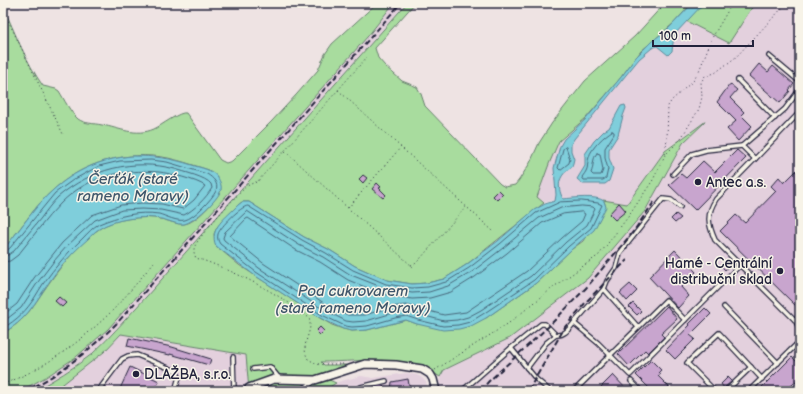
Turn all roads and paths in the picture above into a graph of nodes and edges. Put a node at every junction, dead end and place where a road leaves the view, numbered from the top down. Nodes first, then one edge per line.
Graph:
1 (734, 3) edge
2 (787, 3) edge
3 (3, 10) edge
4 (768, 56) dead end
5 (367, 57) dead end
6 (738, 80) dead end
7 (800, 82) edge
8 (800, 89) edge
9 (338, 90) junction
10 (800, 112) edge
11 (775, 118) junction
12 (63, 134) dead end
13 (742, 146) junction
14 (401, 147) junction
15 (284, 151) junction
16 (665, 155) junction
17 (755, 159) junction
18 (673, 174) dead end
19 (467, 206) junction
20 (680, 207) dead end
21 (347, 208) junction
22 (3, 223) edge
23 (9, 226) dead end
24 (493, 231) dead end
25 (154, 262) dead end
26 (410, 265) junction
27 (740, 265) junction
28 (413, 267) dead end
29 (604, 289) junction
30 (724, 307) dead end
31 (800, 315) edge
32 (684, 320) junction
33 (794, 320) junction
34 (574, 323) junction
35 (638, 327) junction
36 (800, 329) edge
37 (556, 335) junction
38 (800, 341) edge
39 (511, 348) junction
40 (610, 354) junction
41 (233, 357) dead end
42 (778, 363) junction
43 (344, 364) dead end
44 (751, 367) junction
45 (253, 368) dead end
46 (527, 368) junction
47 (430, 374) junction
48 (762, 378) junction
49 (280, 379) junction
50 (315, 380) junction
51 (386, 381) dead end
52 (631, 381) dead end
53 (3, 384) edge
54 (246, 389) edge
55 (98, 391) edge
56 (175, 391) edge
57 (234, 391) edge
58 (301, 391) edge
59 (355, 391) edge
60 (436, 391) edge
61 (462, 391) edge
62 (550, 391) edge
63 (574, 391) edge
64 (641, 391) edge
65 (715, 391) edge
66 (726, 391) edge
67 (749, 391) edge

1 - 16 path
2 - 16 path
3 - 12 path
4 - 7 lane
5 - 9 path
6 - 11 lane
8 - 11 lane
9 - 14 path
9 - 15 path
10 - 17 lane
11 - 13 lane
13 - 17 lane
13 - 18 lane
14 - 19 path
14 - 21 path
15 - 21 path
15 - 43 path
16 - 47 path
17 - 27 lane
19 - 24 path
19 - 26 path
20 - 29 lane
21 - 26 path
22 - 23 path
25 - 53 path
26 - 28 path
27 - 32 lane
27 - 33 lane
29 - 34 lane
29 - 35 lane
30 - 42 lane
31 - 33 lane
32 - 35 lane
32 - 40 lane
33 - 36 lane
34 - 37 lane
34 - 40 lane
35 - 40 lane
37 - 39 lane
37 - 46 lane
38 - 42 lane
39 - 46 lane
39 - 61 lane
40 - 63 lane
41 - 57 lane
42 - 48 lane
44 - 48 lane
44 - 65 lane
44 - 66 lane
45 - 49 lane
46 - 62 lane
47 - 50 street
47 - 60 street
48 - 67 lane
49 - 50 street
49 - 54 street
50 - 58 lane
51 - 59 lane
52 - 64 lane
55 - 56 lane

